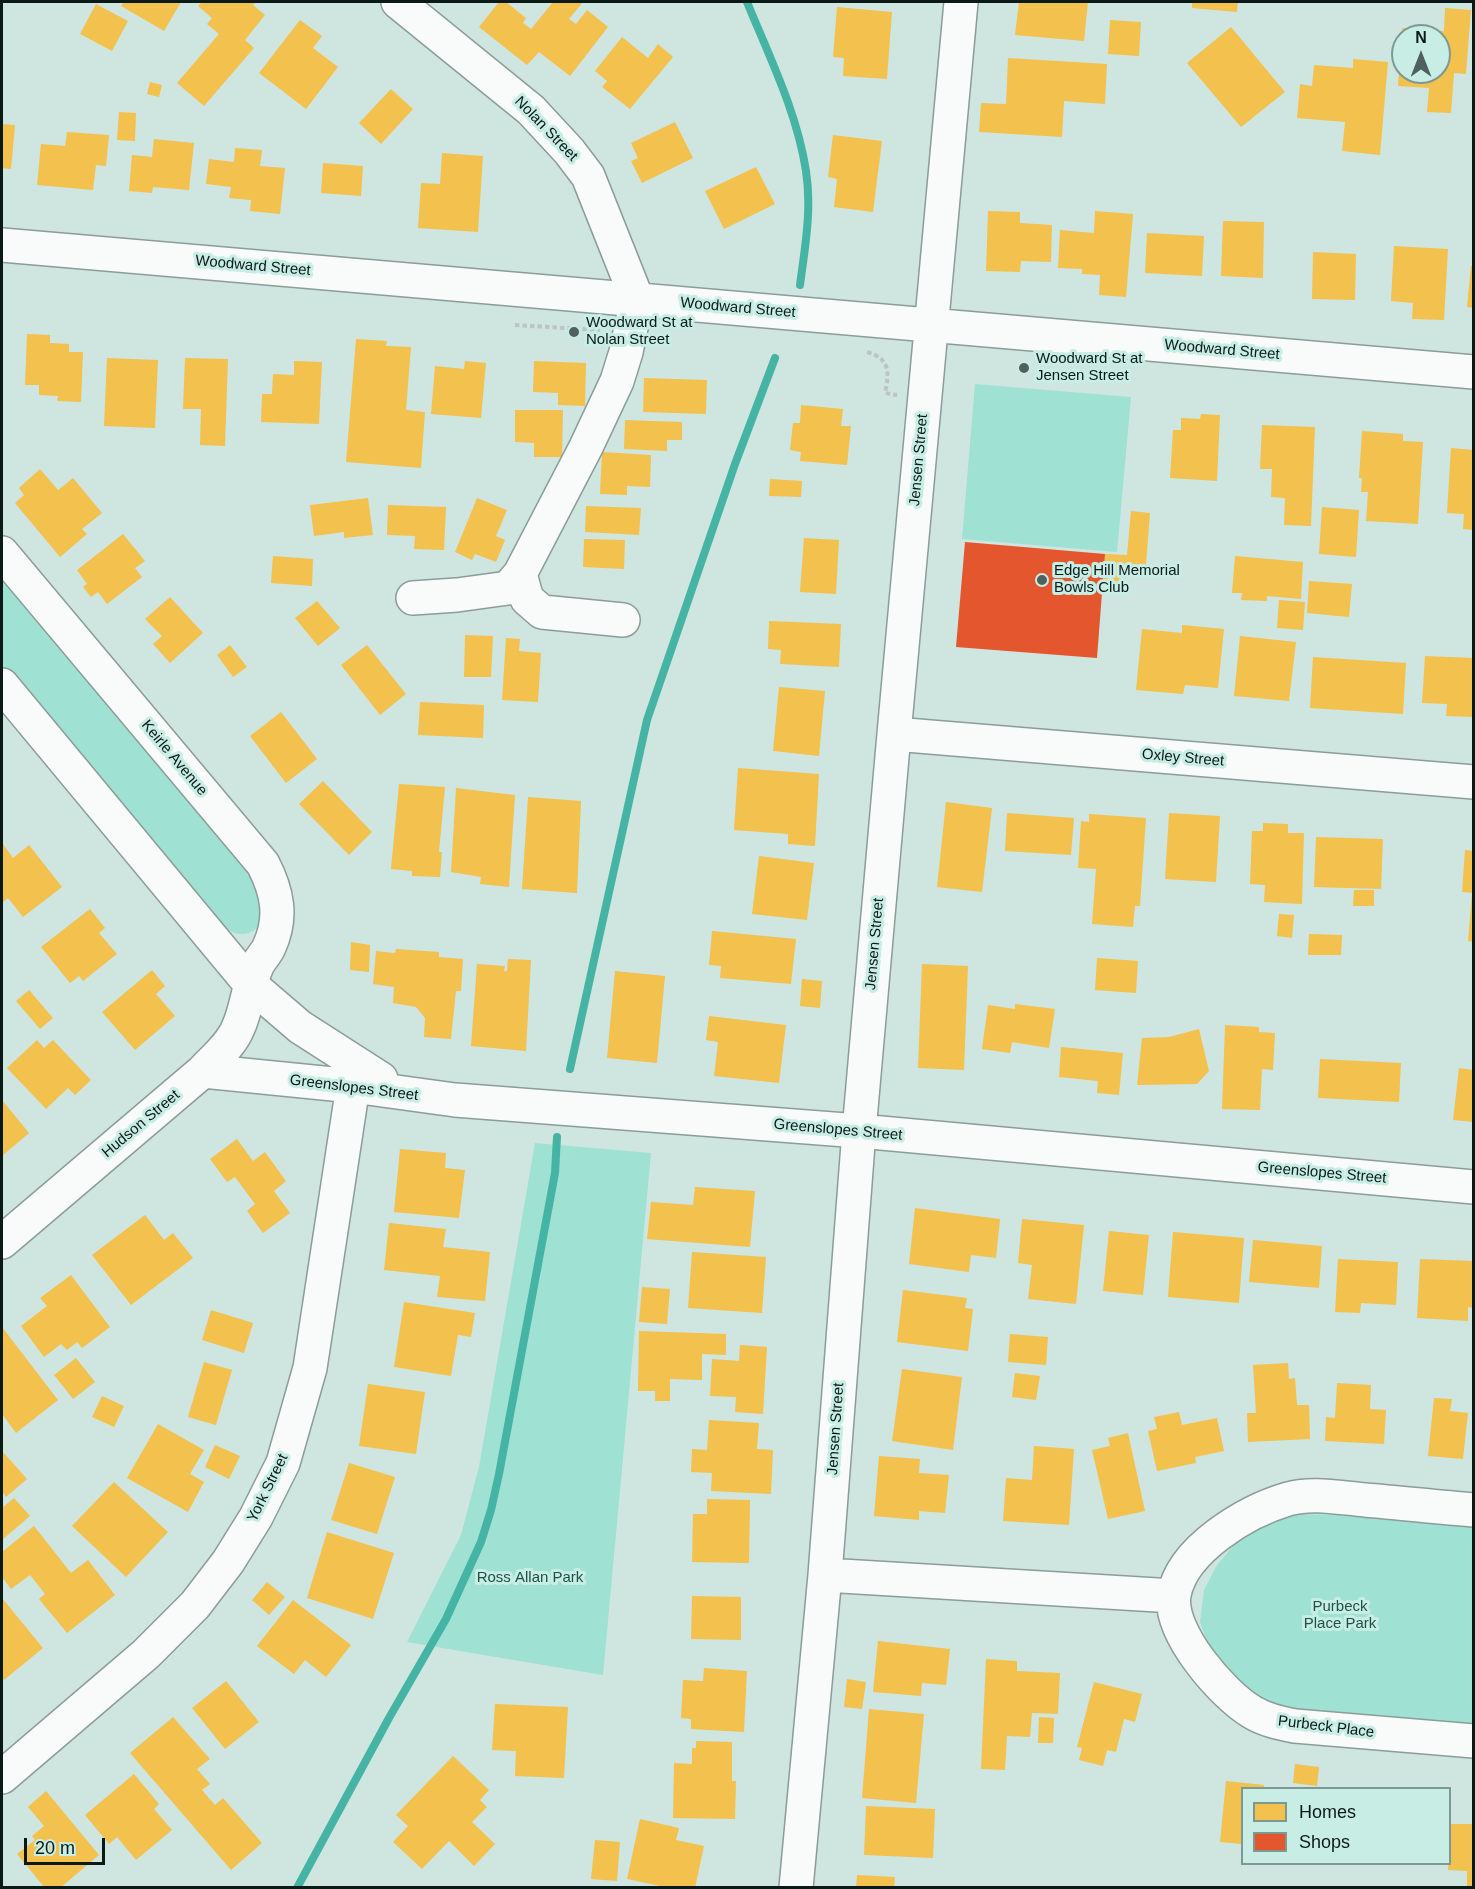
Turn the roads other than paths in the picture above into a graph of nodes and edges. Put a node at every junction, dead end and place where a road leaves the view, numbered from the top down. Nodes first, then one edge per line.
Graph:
1 (398, 2) edge
2 (961, 2) edge
3 (2, 245) edge
4 (637, 299) junction
5 (932, 325) junction
6 (1473, 372) edge
7 (2, 553) edge
8 (520, 574) junction
9 (413, 598) dead end
10 (624, 620) dead end
11 (2, 685) edge
12 (894, 734) junction
13 (1473, 782) edge
14 (251, 985) junction
15 (203, 1071) junction
16 (358, 1077) junction
17 (859, 1131) junction
18 (1473, 1187) edge
19 (2, 1242) edge
20 (1473, 1510) edge
21 (825, 1575) junction
22 (1174, 1596) junction
23 (1473, 1741) edge
24 (6, 1763) edge
25 (796, 1887) edge

1 - 4 street, Nolan Street
2 - 5 street, Jensen Street
3 - 4 street, Woodward Street
4 - 5 street, Woodward Street
4 - 8 street
5 - 6 street, Woodward Street
5 - 12 street, Jensen Street
7 - 14 street, Keirle Avenue
8 - 9 street
8 - 10 street
11 - 14 street
12 - 13 street, Oxley Street
12 - 17 street, Jensen Street
14 - 15 street, Hudson Street
14 - 16 street
15 - 16 street, Greenslopes Street
15 - 19 street, Hudson Street
16 - 17 street, Greenslopes Street
16 - 24 street, York Street
17 - 18 street, Greenslopes Street
17 - 21 street, Jensen Street
20 - 22 street
21 - 22 street
21 - 25 street, Jensen Street
22 - 23 street, Purbeck Place

